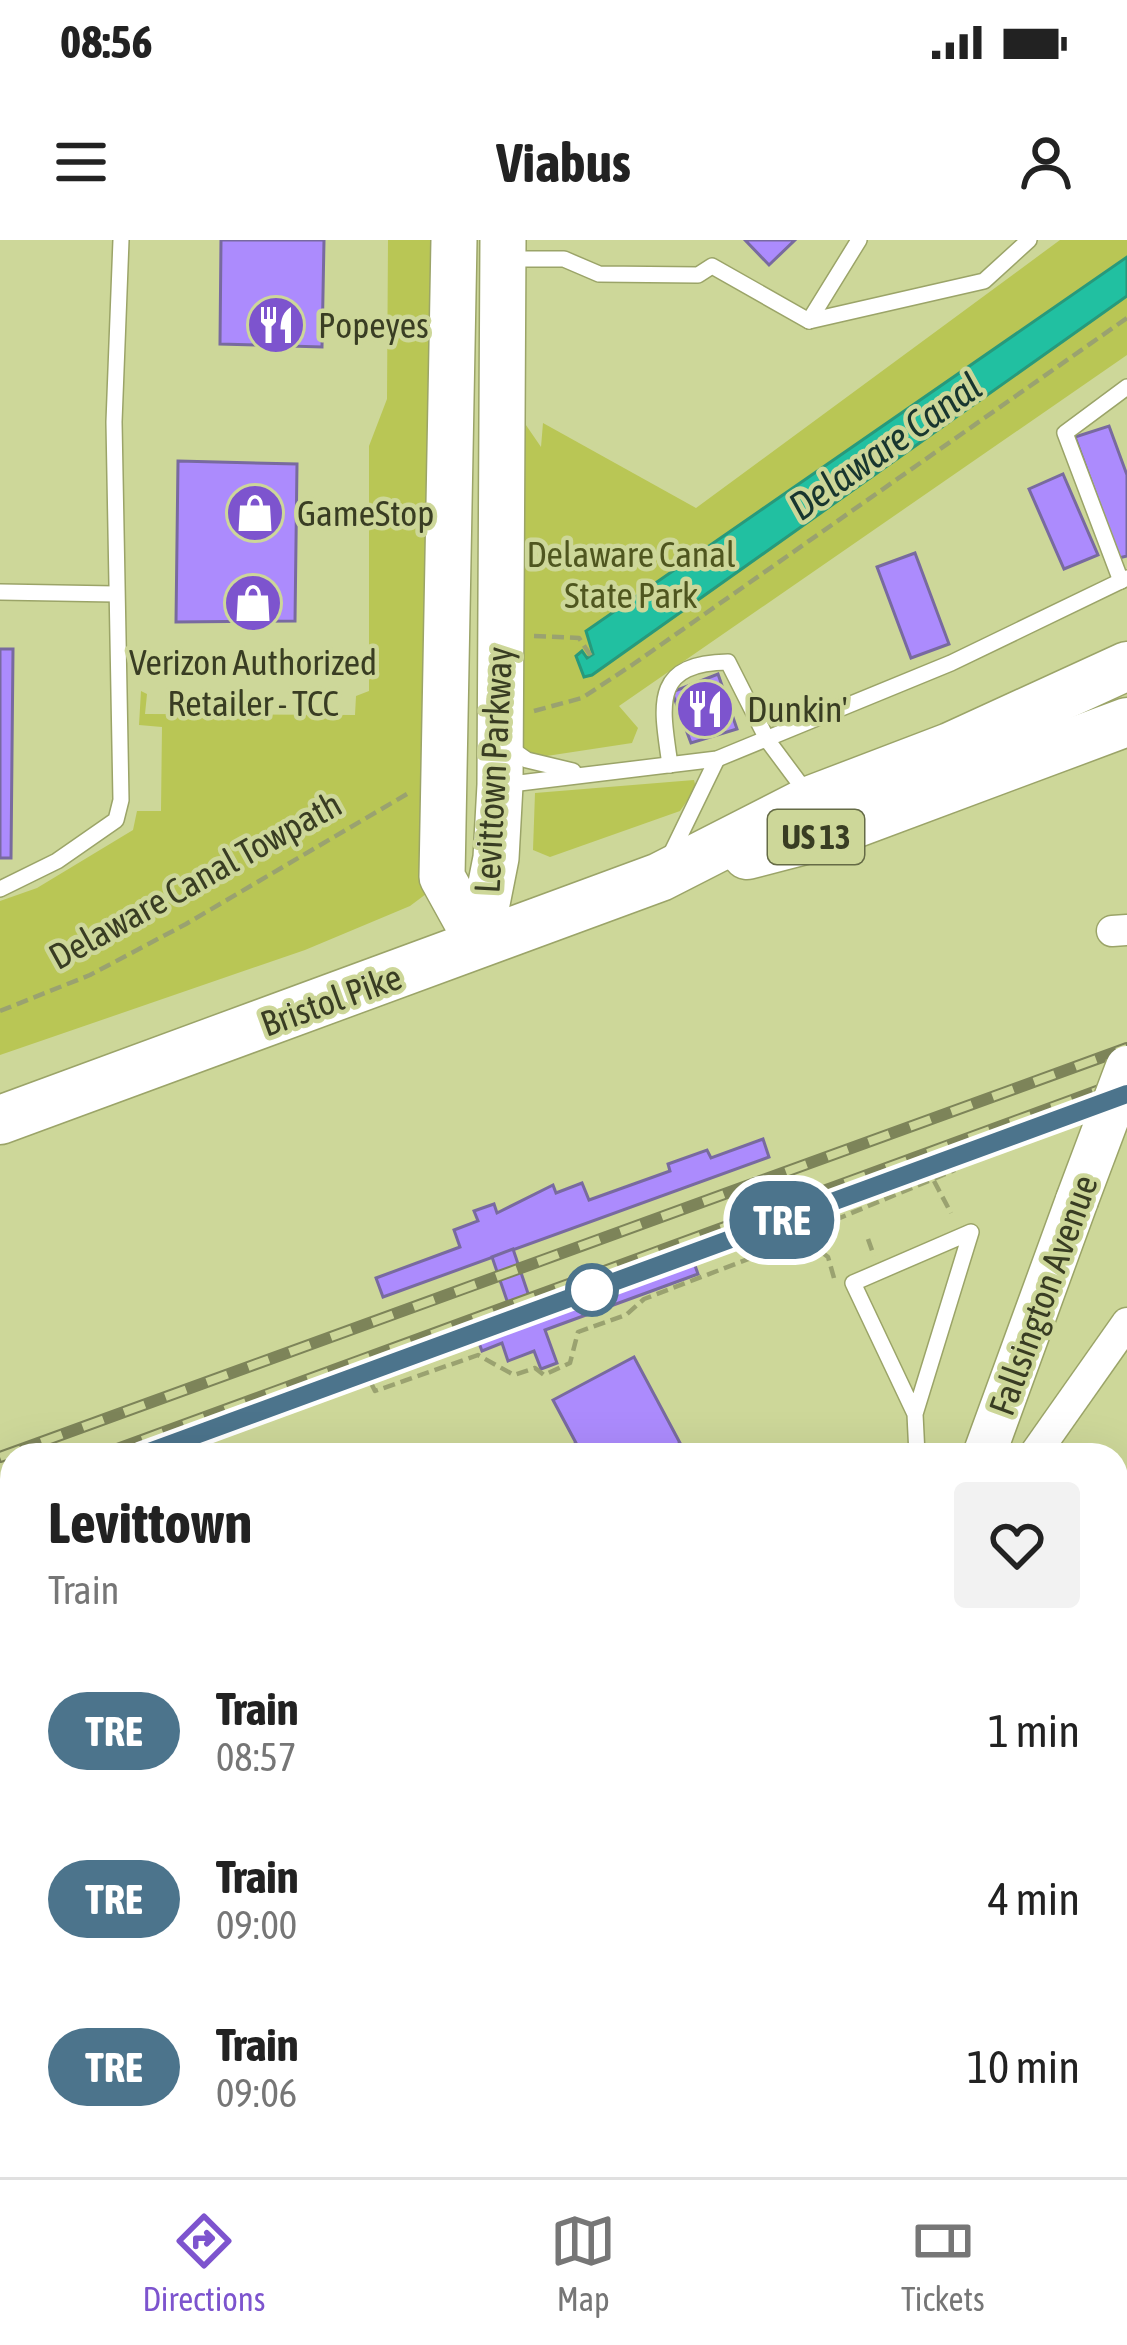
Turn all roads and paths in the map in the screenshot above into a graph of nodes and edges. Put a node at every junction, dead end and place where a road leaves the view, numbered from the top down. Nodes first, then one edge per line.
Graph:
1 (122, 240) edge
2 (454, 240) edge
3 (860, 240) edge
4 (1029, 240) edge
5 (503, 249) edge
6 (1127, 318) edge
7 (809, 321) junction
8 (1127, 387) edge
9 (1124, 580) edge
10 (0, 592) edge
11 (115, 594) junction
12 (528, 636) dead end
13 (590, 656) dead end
14 (1127, 666) edge
15 (1127, 722) edge
16 (768, 741) junction
17 (509, 746) junction
18 (717, 759) junction
19 (670, 765) junction
20 (576, 772) junction
21 (413, 792) dead end
22 (811, 800) junction
23 (660, 877) junction
24 (0, 889) edge
25 (479, 944) junction
26 (0, 1011) edge
27 (1127, 1067) edge
28 (0, 1120) edge
29 (956, 1170) dead end
30 (934, 1181) junction
31 (951, 1214) dead end
32 (808, 1242) junction
33 (834, 1278) dead end
34 (1127, 1323) edge
35 (371, 1383) dead end
36 (915, 1414) junction
37 (916, 1443) edge
38 (988, 1443) edge
39 (1042, 1443) edge

1 - 11 lane
2 - 25 main road, Levittown Parkway
3 - 7 lane
4 - 7 lane
5 - 7 lane
5 - 17 main road, Levittown Parkway
6 - 17 path
8 - 9 lane
9 - 16 lane
10 - 11 lane
11 - 24 lane
12 - 13 path
14 - 22 highway, Bristol Pike / US 13
15 - 23 highway, Bristol Pike / US 13
16 - 18 lane
16 - 19 lane
16 - 22 lane
17 - 20 lane
17 - 20 lane
17 - 25 main road, Levittown Parkway
18 - 19 lane
18 - 23 lane
19 - 20 lane
21 - 26 path, Delaware Canal Towpath
22 - 23 highway, Bristol Pike / US 13
23 - 25 highway, Bristol Pike / US 13
25 - 28 highway, Bristol Pike / US 13
27 - 38 main road, Fallsington Avenue, bridge
29 - 30 path
30 - 31 path
30 - 32 path
32 - 33 path
32 - 35 path
34 - 39 street
36 - 36 lane
36 - 37 lane

